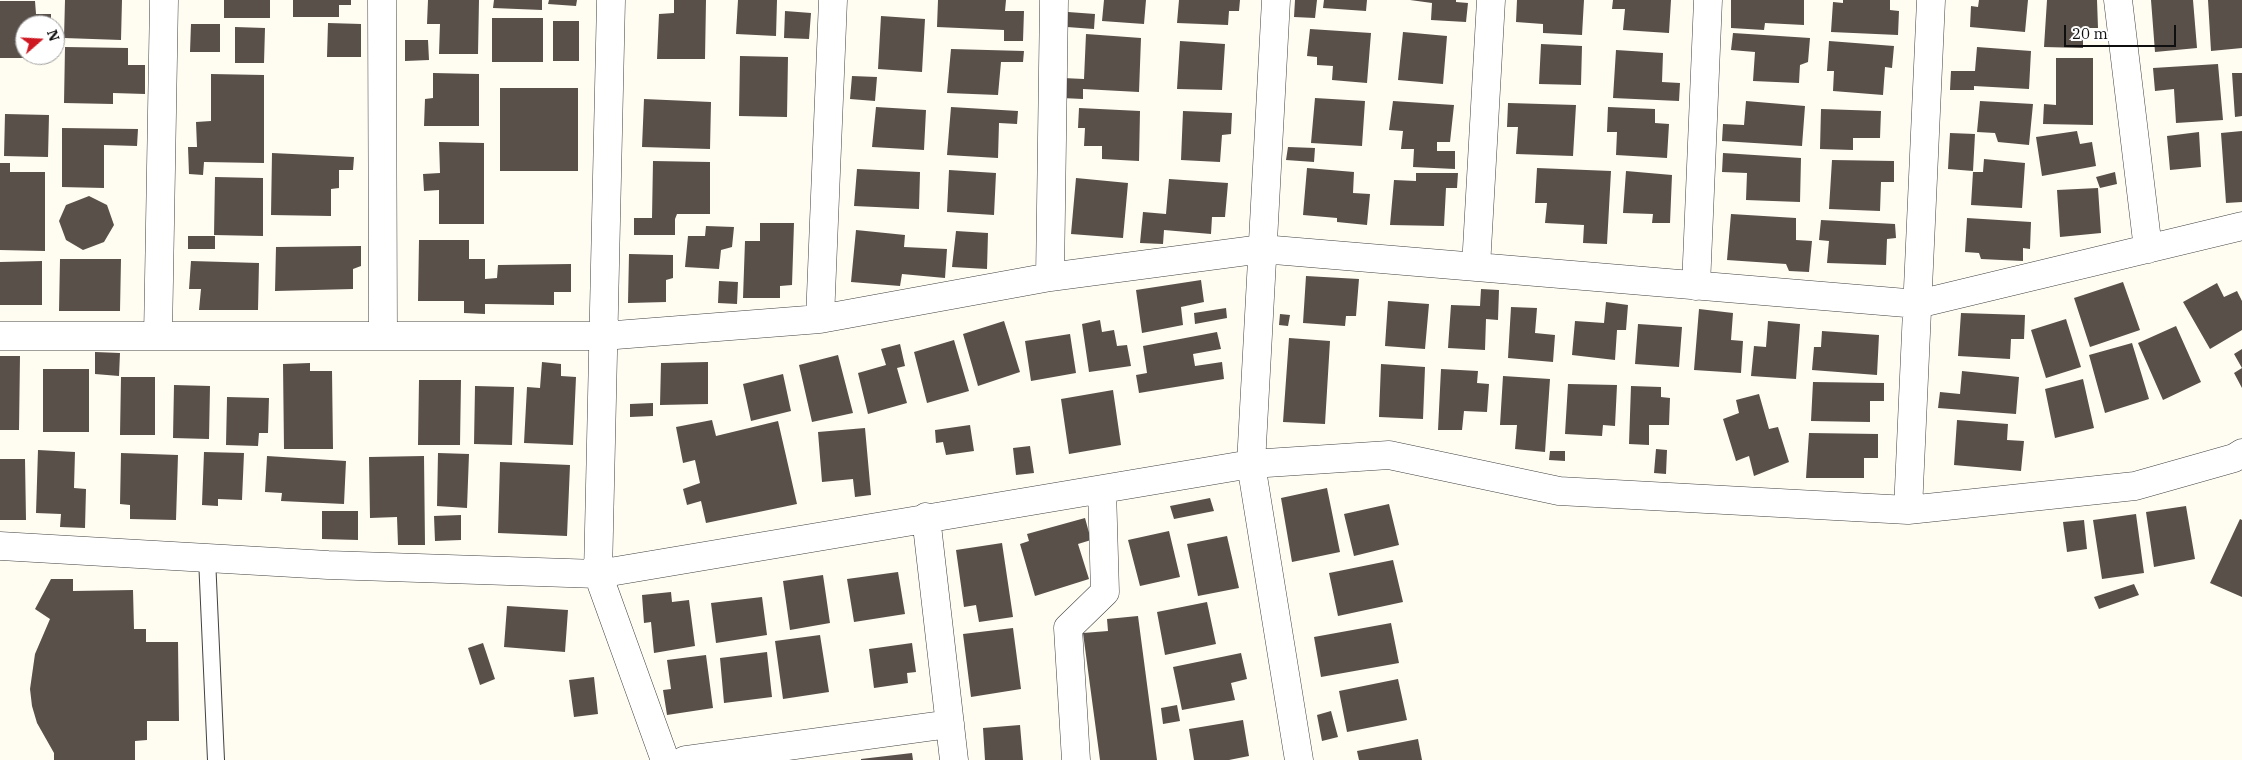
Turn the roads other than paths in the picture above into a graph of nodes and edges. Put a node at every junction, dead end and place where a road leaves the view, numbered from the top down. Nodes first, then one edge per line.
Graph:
1 (164, 0) edge
2 (382, 0) edge
3 (611, 0) edge
4 (833, 0) edge
5 (1054, 0) edge
6 (1276, 0) edge
7 (1491, 0) edge
8 (1708, 0) edge
9 (1931, 0) edge
10 (2118, 0) edge
11 (2242, 226) edge
12 (1262, 249) junction
13 (2148, 249) junction
14 (1476, 267) junction
15 (1050, 277) junction
16 (1696, 286) junction
17 (1918, 304) junction
18 (820, 318) junction
19 (384, 335) junction
20 (0, 336) edge
21 (158, 336) junction
22 (603, 336) junction
23 (2239, 461) edge
24 (1251, 464) junction
25 (1102, 490) junction
26 (1908, 510) junction
27 (926, 518) junction
28 (0, 546) edge
29 (207, 558) junction
30 (598, 574) junction
31 (950, 724) junction
32 (216, 760) edge
33 (664, 760) edge
34 (685, 760) edge
35 (954, 760) edge
36 (1076, 760) edge
37 (1299, 760) edge

1 - 21 street
2 - 19 street
3 - 22 street
4 - 18 street
5 - 15 street
6 - 12 street
7 - 14 street
8 - 16 street
9 - 17 street
10 - 13 street
11 - 13 street
12 - 14 street
12 - 15 street
12 - 24 street
13 - 17 street
14 - 16 street
15 - 18 street
16 - 17 street
17 - 26 street
18 - 22 street
19 - 21 street
19 - 22 street
20 - 21 street
22 - 30 street
23 - 26 street
24 - 25 street
24 - 26 street
24 - 37 street
25 - 27 street
25 - 36 street
27 - 30 street
27 - 31 street
28 - 29 street
29 - 30 street
29 - 32 lane
30 - 33 street
31 - 34 street
31 - 35 street

